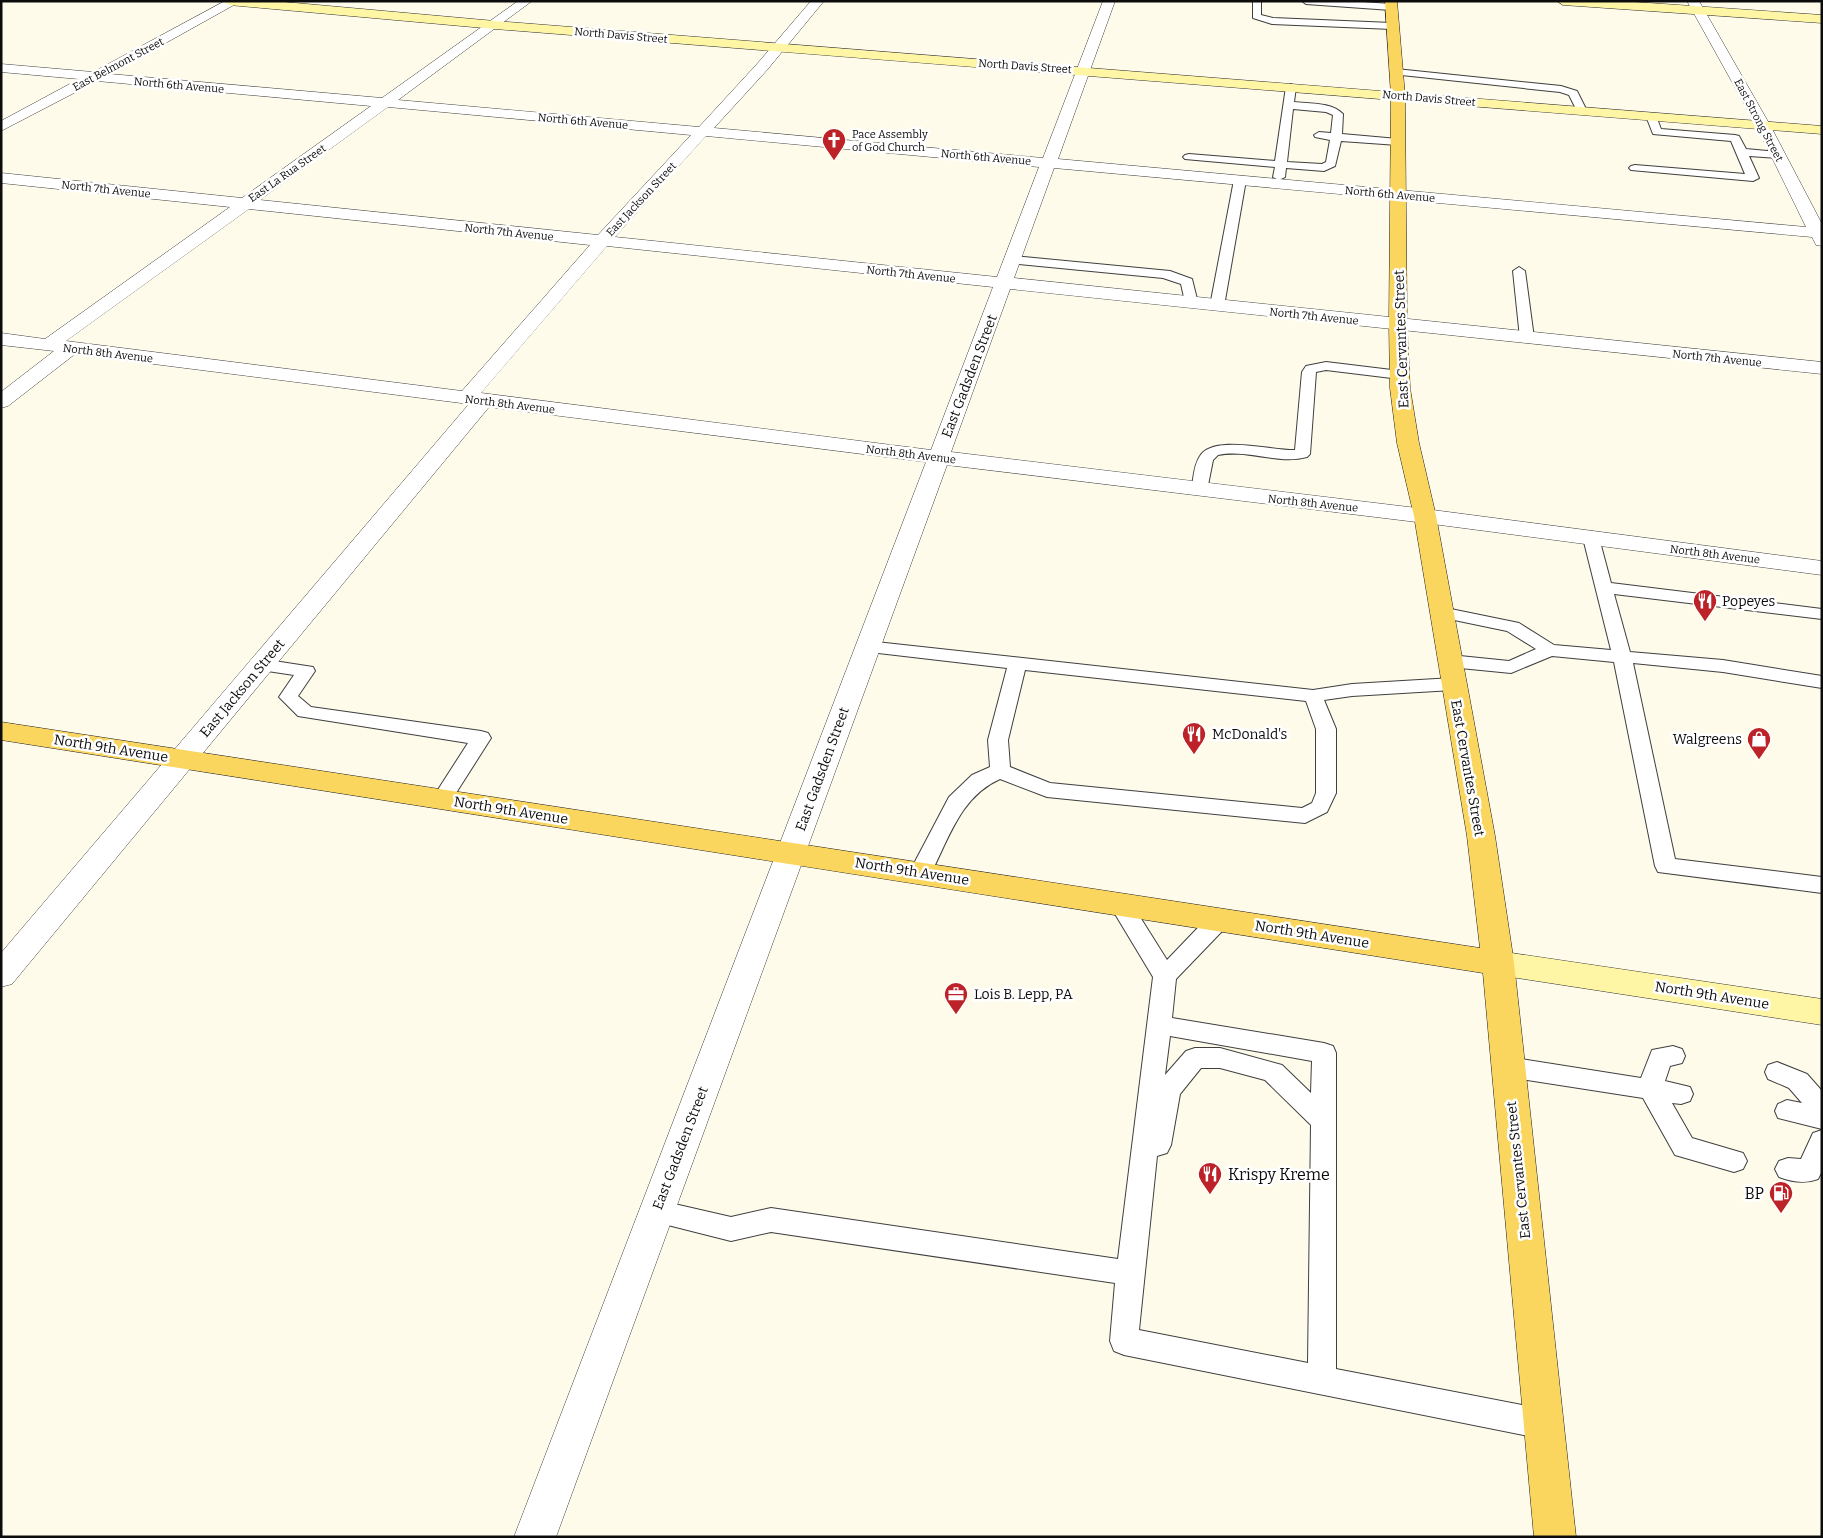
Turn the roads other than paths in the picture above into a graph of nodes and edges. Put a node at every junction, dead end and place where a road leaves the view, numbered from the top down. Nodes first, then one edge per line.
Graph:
1 (229, 1) edge
2 (234, 1) edge
3 (526, 1) edge
4 (818, 1) edge
5 (1109, 1) edge
6 (1306, 1) edge
7 (1563, 1) edge
8 (1351, 4) junction
9 (1391, 4) edge
10 (1257, 6) edge
11 (1695, 6) edge
12 (1822, 19) edge
13 (1351, 20) junction
14 (495, 24) junction
15 (1392, 26) junction
16 (780, 47) junction
17 (1, 68) edge
18 (1083, 71) junction
19 (1396, 72) junction
20 (94, 77) junction
21 (1292, 87) junction
22 (1398, 96) junction
23 (385, 103) junction
24 (1582, 111) junction
25 (1305, 113) dead end
26 (1289, 114) junction
27 (1320, 114) dead end
28 (1652, 116) junction
29 (1334, 120) junction
30 (1762, 126) junction
31 (1, 127) edge
32 (1822, 130) edge
33 (703, 132) junction
34 (1318, 135) dead end
35 (1398, 142) junction
36 (1330, 149) junction
37 (1741, 152) junction
38 (1778, 155) junction
39 (1189, 157) dead end
40 (1048, 163) junction
41 (1280, 164) junction
42 (1635, 168) dead end
43 (1, 178) edge
44 (1240, 180) junction
45 (1278, 184) junction
46 (1398, 194) junction
47 (244, 204) junction
48 (1820, 235) edge
49 (602, 241) junction
50 (1008, 271) junction
51 (1519, 271) dead end
52 (1191, 303) junction
53 (1217, 306) junction
54 (1398, 324) junction
55 (1527, 338) junction
56 (1, 339) edge
57 (49, 345) junction
58 (71, 348) junction
59 (1822, 368) edge
60 (1400, 375) junction
61 (474, 400) junction
62 (1, 402) edge
63 (938, 458) junction
64 (1199, 490) junction
65 (1425, 516) junction
66 (1590, 538) junction
67 (1822, 568) edge
68 (1603, 587) junction
69 (1441, 612) junction
70 (1822, 614) edge
71 (867, 647) junction
72 (1550, 650) junction
73 (1622, 656) junction
74 (1018, 663) junction
75 (261, 665) junction
76 (1452, 673) junction
77 (1822, 682) edge
78 (1313, 696) junction
79 (1, 731) edge
80 (182, 759) junction
81 (1000, 771) junction
82 (442, 799) junction
83 (791, 853) junction
84 (920, 873) junction
85 (1822, 885) edge
86 (1120, 904) junction
87 (1220, 919) junction
88 (1498, 963) junction
89 (1, 975) edge
90 (1165, 976) junction
91 (1822, 1012) edge
92 (1159, 1026) junction
93 (1673, 1056) dead end
94 (1508, 1067) junction
95 (1777, 1072) dead end
96 (1650, 1088) junction
97 (1681, 1094) dead end
98 (1822, 1109) edge
99 (1787, 1112) dead end
100 (1822, 1118) edge
101 (1323, 1120) junction
102 (1822, 1141) edge
103 (1734, 1161) dead end
104 (1788, 1170) dead end
105 (1141, 1187) junction
106 (657, 1212) junction
107 (1130, 1273) junction
108 (1322, 1380) junction
109 (1543, 1424) junction
110 (535, 1537) edge
111 (1554, 1537) edge

1 - 2 main road, North Davis Street
2 - 14 main road, North Davis Street
2 - 20 street, East Belmont Street
3 - 14 street, East La Rua Street
4 - 16 street, East Jackson Street
5 - 18 street, East Gadsden Street
6 - 8 lane
7 - 11 main road
8 - 9 lane
8 - 13 lane
9 - 15 main road, East Cervantes Street
10 - 13 lane
11 - 12 main road
11 - 30 street, East Strong Street
13 - 15 lane
14 - 16 main road, North Davis Street
14 - 23 street, East La Rua Street
15 - 19 main road, East Cervantes Street
16 - 18 main road, North Davis Street
16 - 33 street, East Jackson Street
17 - 20 street, North 6th Avenue
18 - 21 main road, North Davis Street
18 - 40 street, East Gadsden Street
19 - 22 main road, East Cervantes Street
19 - 24 lane
20 - 23 street, North 6th Avenue
20 - 31 street, East Belmont Street
21 - 22 main road, North Davis Street
21 - 26 lane
22 - 24 main road, North Davis Street
22 - 35 main road, East Cervantes Street
23 - 33 street, North 6th Avenue
23 - 47 street, East La Rua Street
24 - 28 main road, North Davis Street
25 - 26 lane
26 - 29 lane
26 - 41 lane
27 - 29 lane
28 - 30 main road, North Davis Street
28 - 37 lane
29 - 36 lane
30 - 32 main road, North Davis Street
30 - 38 street, East Strong Street
33 - 40 street, North 6th Avenue
33 - 49 street, East Jackson Street
34 - 36 lane
35 - 36 lane
35 - 46 main road, East Cervantes Street
36 - 41 lane
37 - 38 lane
37 - 42 lane
38 - 48 street, East Strong Street
39 - 41 lane
40 - 44 street, North 6th Avenue
40 - 50 street, East Gadsden Street
41 - 45 lane
43 - 47 street, North 7th Avenue
44 - 45 street, North 6th Avenue
44 - 53 lane
45 - 46 street, North 6th Avenue
46 - 48 street, North 6th Avenue
46 - 54 main road, East Cervantes Street
47 - 49 street, North 7th Avenue
47 - 57 street, East La Rua Street
49 - 50 street, North 7th Avenue
49 - 61 street, East Jackson Street
50 - 52 street, North 7th Avenue
50 - 52 lane
50 - 63 street, East Gadsden Street
51 - 55 lane
52 - 53 street, North 7th Avenue
53 - 54 street, North 7th Avenue
54 - 55 street, North 7th Avenue
54 - 60 main road, East Cervantes Street
55 - 59 street, North 7th Avenue
56 - 57 street, North 8th Avenue
57 - 58 street, North 8th Avenue
58 - 61 street, North 8th Avenue
58 - 62 street
60 - 64 lane
60 - 65 main road, East Cervantes Street
61 - 63 street, North 8th Avenue
61 - 75 street, East Jackson Street
63 - 64 street, North 8th Avenue
63 - 71 street, East Gadsden Street
64 - 65 street, North 8th Avenue
65 - 66 street, North 8th Avenue
65 - 69 main road, East Cervantes Street
66 - 67 street, North 8th Avenue
66 - 68 lane
68 - 70 lane
68 - 73 lane
69 - 72 lane
69 - 76 main road, East Cervantes Street
71 - 74 lane
71 - 83 street, East Gadsden Street
72 - 73 lane
72 - 76 lane
73 - 77 lane
73 - 85 lane
74 - 78 lane
74 - 81 lane
75 - 80 street, East Jackson Street
75 - 82 lane
76 - 78 lane
76 - 88 main road, East Cervantes Street
78 - 81 lane
79 - 80 main road, North 9th Avenue
80 - 82 main road, North 9th Avenue
80 - 89 street, East Jackson Street
81 - 84 lane
82 - 83 main road, North 9th Avenue
83 - 84 main road, North 9th Avenue
83 - 106 street, East Gadsden Street
84 - 86 main road, North 9th Avenue
86 - 87 main road, North 9th Avenue
86 - 90 lane
87 - 88 main road, North 9th Avenue
87 - 90 lane
88 - 91 main road, North 9th Avenue
88 - 94 main road, East Cervantes Street
90 - 92 lane
92 - 101 lane
92 - 105 lane
93 - 96 lane
94 - 96 lane
94 - 109 main road, East Cervantes Street
95 - 98 lane
96 - 97 lane
96 - 103 lane
99 - 100 lane
101 - 105 lane
101 - 108 lane
102 - 104 lane
105 - 107 lane
106 - 107 lane
106 - 110 street, East Gadsden Street
107 - 108 lane
108 - 109 lane
109 - 111 main road, East Cervantes Street

